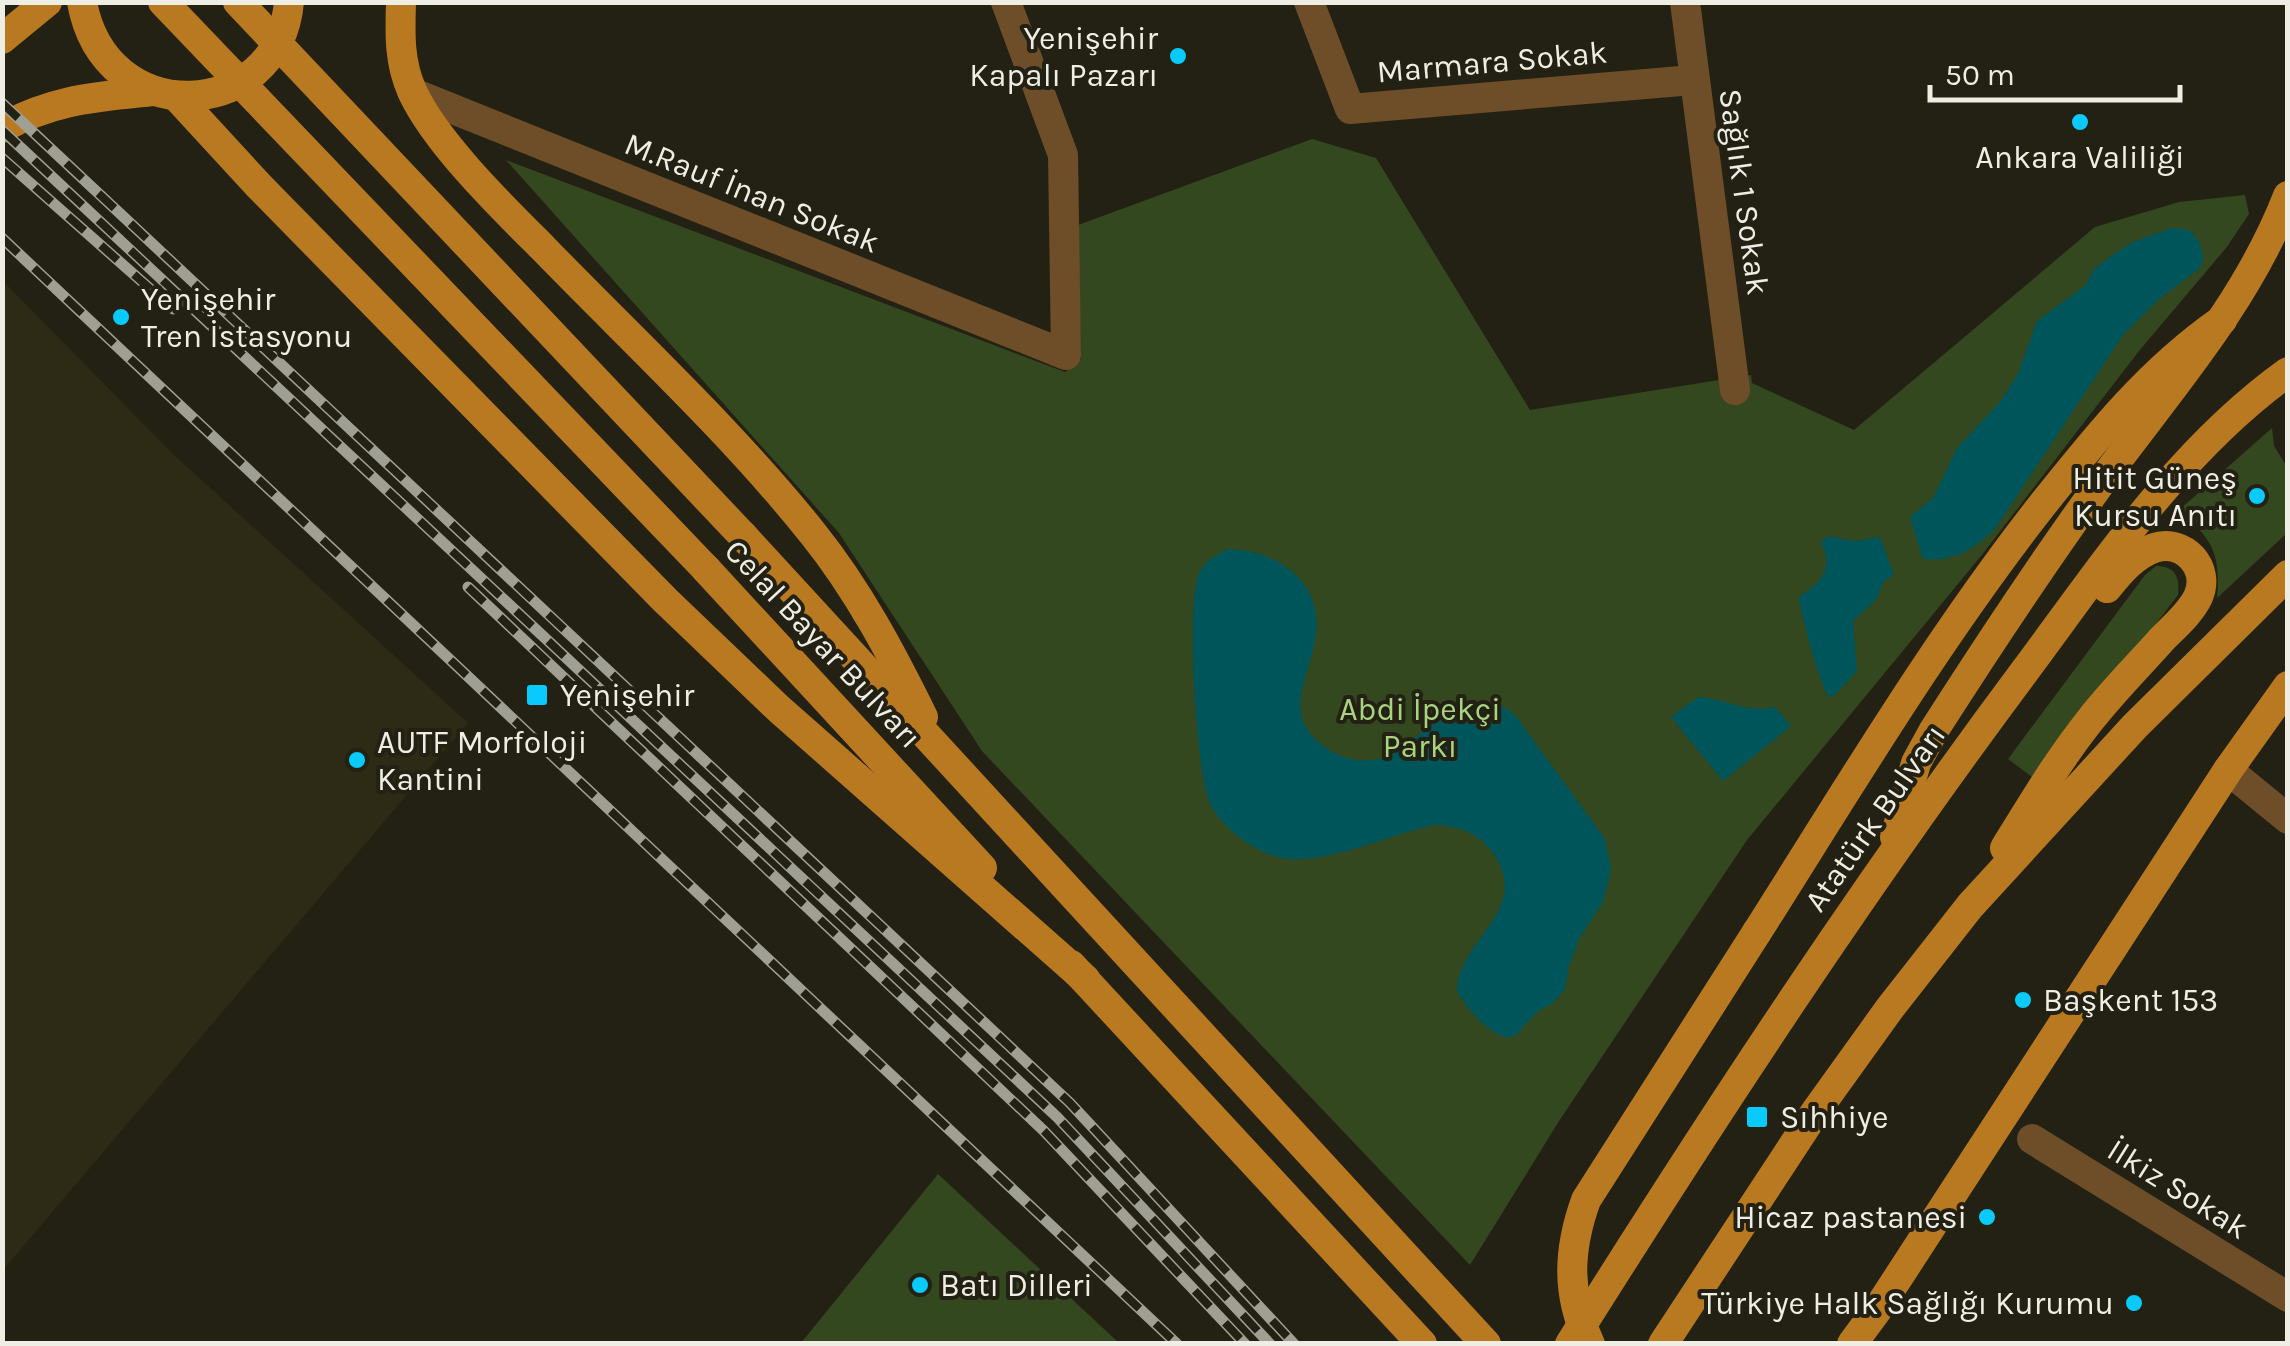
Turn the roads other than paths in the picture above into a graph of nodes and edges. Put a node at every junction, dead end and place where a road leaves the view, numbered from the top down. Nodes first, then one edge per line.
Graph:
1 (47, 2) edge
2 (82, 2) edge
3 (163, 2) edge
4 (238, 2) edge
5 (401, 2) edge
6 (1006, 2) edge
7 (1309, 2) edge
8 (1685, 2) edge
9 (293, 6) edge
10 (2, 39) edge
11 (1693, 80) junction
12 (413, 93) junction
13 (167, 94) junction
14 (2, 128) edge
15 (2288, 196) edge
16 (2222, 320) junction
17 (2288, 372) edge
18 (1735, 390) dead end
19 (2288, 574) edge
20 (2288, 596) edge
21 (2247, 615) junction
22 (2288, 686) edge
23 (2006, 696) junction
24 (938, 746) junction
25 (2228, 770) junction
26 (2288, 818) edge
27 (1892, 850) junction
28 (1970, 906) junction
29 (1085, 980) junction
30 (2032, 1139) dead end
31 (2288, 1298) edge
32 (1422, 1344) edge
33 (1486, 1344) edge
34 (1570, 1344) edge
35 (1590, 1344) edge
36 (1663, 1344) edge
37 (1852, 1344) edge

1 - 10 main road
2 - 13 main road
3 - 29 main road, Celal Bayar Bulvarı, bridge
4 - 24 main road, Celal Bayar Bulvarı, bridge
5 - 12 main road
6 - 12 street, M.Rauf İnan Sokak
7 - 11 street, Marmara Sokak
8 - 11 street, Sağlık 1 Sokak
9 - 13 main road
11 - 18 street, Sağlık 1 Sokak
12 - 24 main road
13 - 14 main road
13 - 29 main road
15 - 16 main road
16 - 27 main road
16 - 35 main road, bridge
17 - 23 main road, Atatürk Bulvarı
19 - 21 main road
20 - 21 main road
21 - 28 main road
22 - 25 main road
23 - 27 main road, Atatürk Bulvarı
23 - 28 main road
24 - 33 main road, Celal Bayar Bulvarı
25 - 26 street
25 - 37 main road
27 - 34 main road, Atatürk Bulvarı
28 - 36 main road
29 - 32 main road, Celal Bayar Bulvarı
30 - 31 street, İlkiz Sokak

